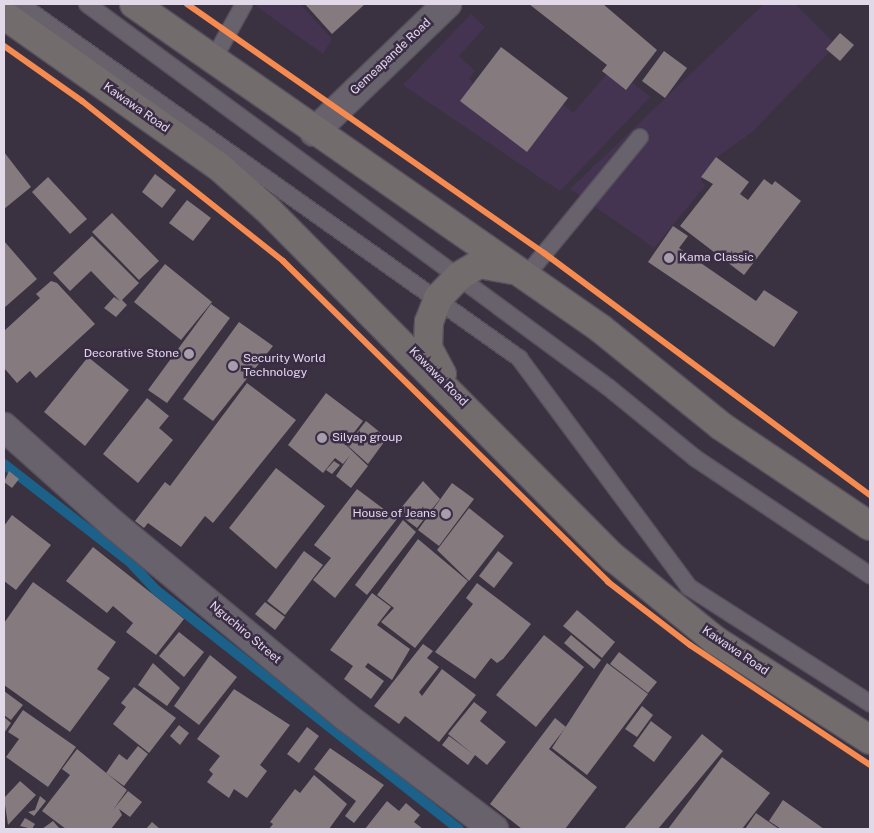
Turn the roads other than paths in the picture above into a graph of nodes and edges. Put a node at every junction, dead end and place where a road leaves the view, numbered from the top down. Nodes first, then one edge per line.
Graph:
1 (20, 4) edge
2 (87, 4) edge
3 (134, 4) edge
4 (244, 4) edge
5 (447, 4) edge
6 (4, 15) edge
7 (213, 60) junction
8 (314, 132) junction
9 (640, 137) dead end
10 (521, 274) junction
11 (459, 276) junction
12 (438, 303) junction
13 (454, 392) junction
14 (4, 427) edge
15 (870, 526) edge
16 (870, 575) edge
17 (870, 703) edge
18 (870, 740) edge
19 (494, 829) edge

1 - 12 lane, Kawawa Road
2 - 11 lane
3 - 7 main road
4 - 7 lane
5 - 8 street, Gemeapande Road
6 - 13 main road, Kawawa Road
7 - 8 main road
8 - 10 main road
9 - 10 lane
10 - 11 main road
10 - 15 main road
11 - 12 main road
11 - 16 lane
12 - 13 main road
12 - 17 lane, Kawawa Road
13 - 18 main road, Kawawa Road
14 - 19 street, Nguchiro Street

